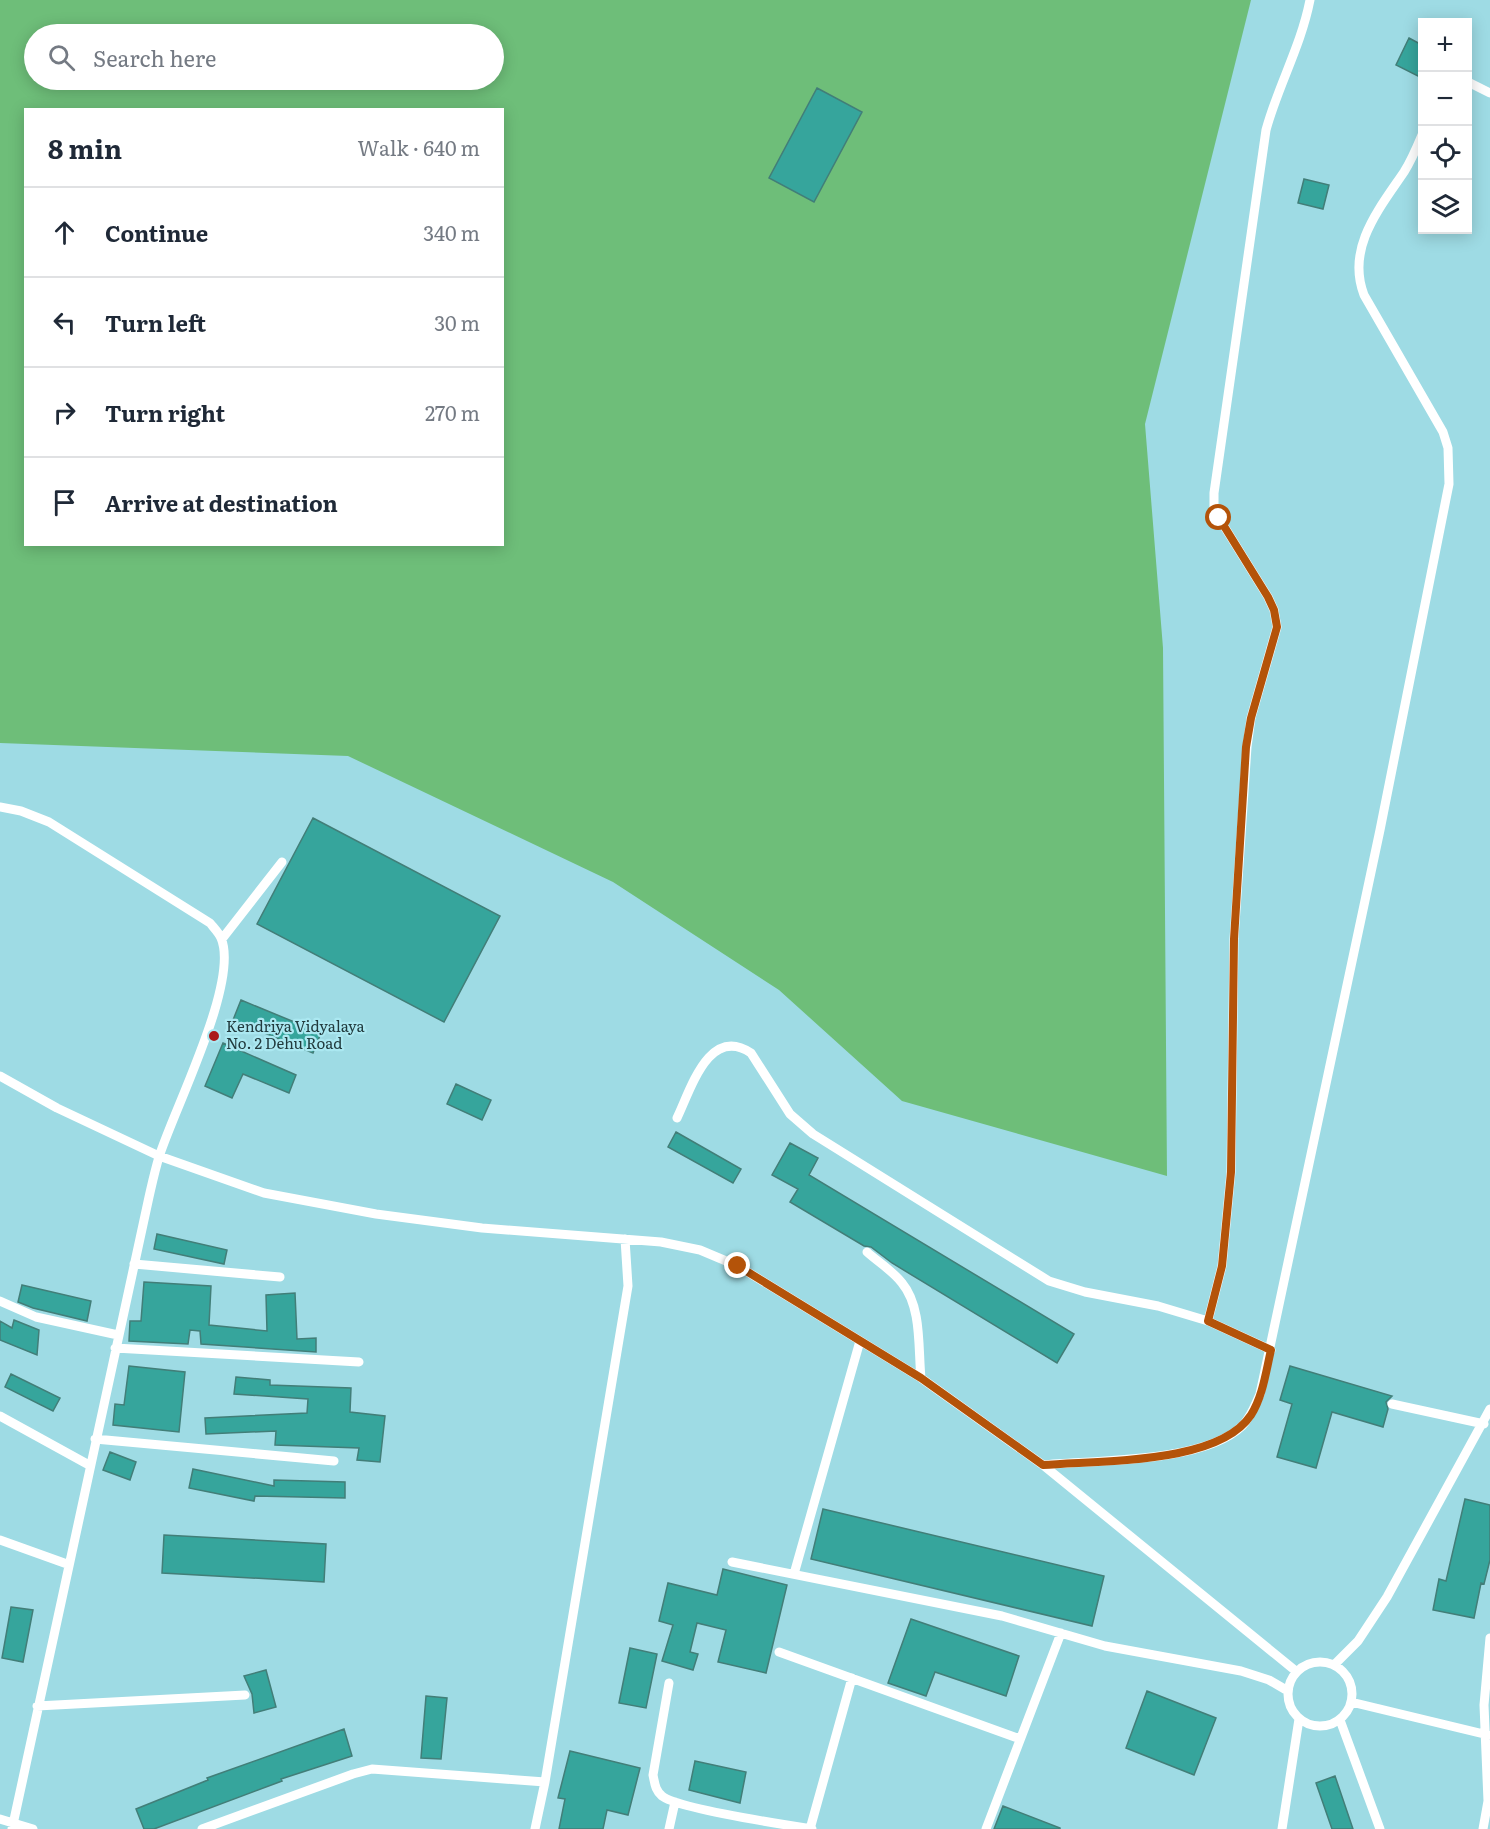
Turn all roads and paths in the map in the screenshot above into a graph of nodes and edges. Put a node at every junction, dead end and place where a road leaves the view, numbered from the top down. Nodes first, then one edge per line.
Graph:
1 (1310, 0) edge
2 (1472, 84) edge
3 (1490, 93) edge
4 (1418, 143) edge
5 (0, 807) edge
6 (282, 862) dead end
7 (222, 939) junction
8 (0, 1076) edge
9 (677, 1118) dead end
10 (159, 1156) junction
11 (625, 1239) junction
12 (867, 1252) dead end
13 (134, 1264) junction
14 (280, 1277) dead end
15 (0, 1301) edge
16 (1208, 1321) junction
17 (118, 1335) junction
18 (860, 1341) junction
19 (115, 1348) junction
20 (1271, 1350) junction
21 (359, 1362) dead end
22 (921, 1378) junction
23 (1392, 1404) dead end
24 (1490, 1409) edge
25 (0, 1416) edge
26 (1484, 1424) junction
27 (95, 1439) junction
28 (334, 1461) dead end
29 (89, 1465) junction
30 (1043, 1465) junction
31 (0, 1540) edge
32 (732, 1562) dead end
33 (67, 1564) junction
34 (794, 1574) junction
35 (1061, 1633) junction
36 (1490, 1638) edge
37 (779, 1652) dead end
38 (1334, 1665) junction
39 (1297, 1672) junction
40 (852, 1678) junction
41 (669, 1683) dead end
42 (1288, 1691) junction
43 (245, 1695) dead end
44 (1351, 1702) junction
45 (37, 1706) junction
46 (1299, 1719) junction
47 (1340, 1720) junction
48 (1487, 1735) edge
49 (1020, 1739) junction
50 (545, 1782) junction
51 (675, 1802) junction
52 (0, 1819) edge
53 (12, 1826) edge
54 (33, 1829) edge
55 (202, 1829) edge
56 (535, 1829) edge
57 (669, 1829) edge
58 (811, 1829) edge
59 (986, 1829) edge
60 (1282, 1829) edge
61 (1380, 1829) edge
62 (1483, 1829) edge

1 - 16 lane
2 - 3 lane
4 - 20 lane
5 - 7 lane
6 - 7 lane
7 - 10 lane
8 - 10 lane
9 - 16 lane
10 - 11 lane
10 - 13 lane
11 - 18 lane
11 - 50 lane
12 - 22 lane
13 - 14 lane
13 - 17 lane
15 - 17 lane
16 - 20 lane
17 - 19 lane
18 - 22 lane
18 - 34 lane
19 - 21 lane
19 - 27 lane
20 - 30 lane
22 - 30 lane
23 - 26 lane
24 - 26 lane
25 - 29 lane
26 - 38 lane
27 - 28 lane
27 - 29 lane
29 - 33 lane
30 - 39 lane
31 - 33 lane
32 - 34 lane
33 - 45 lane
34 - 35 lane
35 - 42 lane
35 - 49 lane
36 - 48 lane
37 - 40 lane
38 - 39 lane
38 - 44 lane
39 - 42 lane
40 - 49 lane
40 - 58 lane
41 - 51 lane
42 - 46 lane
43 - 45 lane
44 - 47 lane
44 - 48 lane
45 - 53 lane
46 - 47 lane
46 - 60 lane
47 - 61 lane
48 - 62 lane
49 - 59 lane
50 - 55 lane
50 - 56 lane
51 - 57 lane
51 - 58 lane
52 - 53 lane
53 - 54 lane

